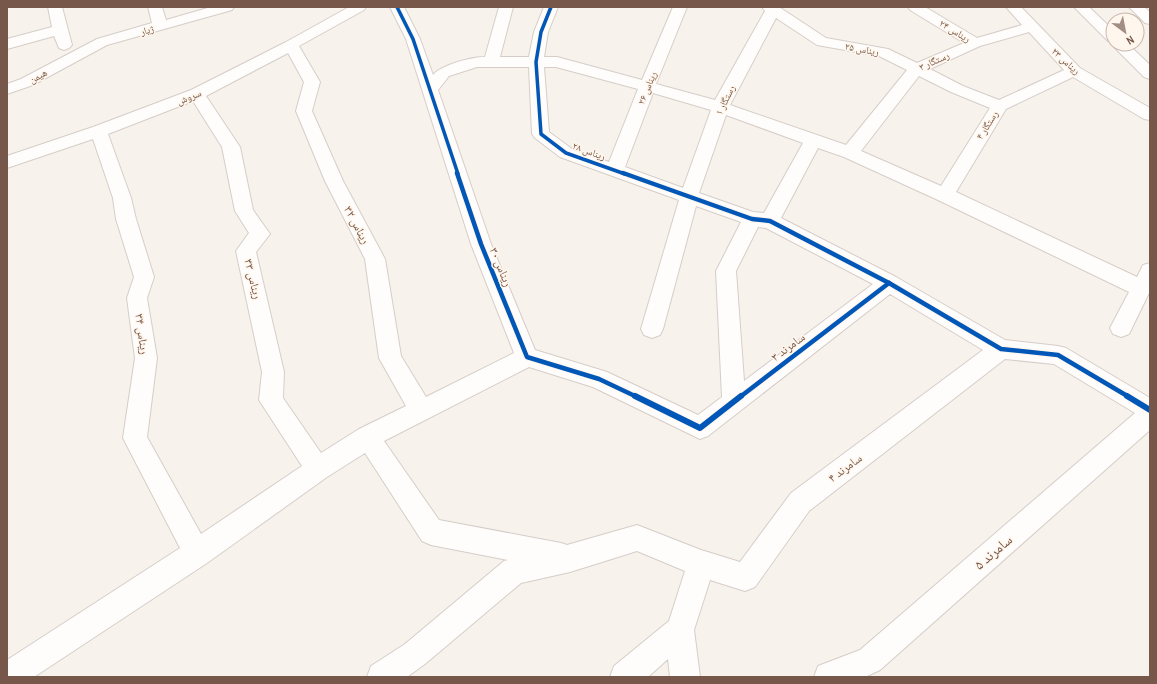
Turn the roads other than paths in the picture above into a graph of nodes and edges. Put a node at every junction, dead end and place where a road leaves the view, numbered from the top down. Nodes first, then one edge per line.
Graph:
1 (55, 7) edge
2 (155, 7) edge
3 (227, 7) edge
4 (359, 7) edge
5 (397, 7) edge
6 (506, 7) edge
7 (551, 7) edge
8 (680, 7) edge
9 (915, 7) edge
10 (1012, 7) edge
11 (1081, 7) edge
12 (1136, 7) edge
13 (771, 8) edge
14 (1150, 20) edge
15 (160, 26) junction
16 (1031, 27) junction
17 (60, 30) junction
18 (1105, 30) edge
19 (975, 42) junction
20 (7, 44) edge
21 (291, 45) junction
22 (1127, 52) edge
23 (68, 59) junction
24 (491, 62) junction
25 (536, 62) junction
26 (915, 70) junction
27 (1074, 71) junction
28 (1150, 74) edge
29 (647, 87) junction
30 (7, 88) edge
31 (430, 90) junction
32 (197, 94) junction
33 (1000, 106) junction
34 (720, 107) junction
35 (1150, 115) edge
36 (99, 131) junction
37 (813, 140) junction
38 (850, 153) junction
39 (7, 162) edge
40 (615, 170) junction
41 (945, 195) junction
42 (689, 196) junction
43 (761, 220) junction
44 (1145, 280) edge
45 (889, 283) junction
46 (1121, 328) dead end
47 (652, 329) dead end
48 (1001, 349) junction
49 (527, 356) junction
50 (734, 401) junction
51 (421, 410) junction
52 (1150, 410) edge
53 (1150, 415) edge
54 (368, 437) junction
55 (318, 469) junction
56 (197, 553) junction
57 (570, 558) junction
58 (701, 564) junction
59 (680, 630) junction
60 (8, 677) edge
61 (382, 677) edge
62 (625, 677) edge
63 (685, 677) edge
64 (829, 677) edge

1 - 17 street
2 - 15 street
3 - 15 street, ژیار
4 - 21 street, سروش
5 - 31 street, ریناس ۳۰
6 - 24 street
7 - 25 street, ریناس ۲۸
8 - 29 street, ریناس ۲۶
9 - 19 street, ریناس ۲۴
10 - 16 street, ریناس ۲۳
11 - 18 street
12 - 14 street
13 - 26 street, ریناس ۲۵
13 - 34 street, رستگار ۱
15 - 23 street, ژیار
16 - 19 street, رستگار ۳
16 - 27 street, ریناس ۲۳
17 - 20 street
17 - 23 street
19 - 26 street, رستگار ۳
21 - 32 street, سروش
21 - 51 street, ریناس ۳۲
22 - 28 street
23 - 30 street, هیمن
24 - 25 street
24 - 31 street
25 - 29 street
25 - 40 street, ریناس ۲۸
26 - 33 street, ریناس ۲۵
26 - 38 street, رستگار ۳
27 - 33 street, رستگار ۴
27 - 35 street, ریناس ۲۳
29 - 34 street
29 - 40 street, ریناس ۲۶
31 - 49 street, ریناس ۳۰
32 - 36 street, سروش
32 - 55 street, ریناس ۳۳
33 - 41 street, رستگار ۴
34 - 37 street
34 - 42 street, رستگار ۱
36 - 39 street, سروش
36 - 56 street, ریناس ۳۴
37 - 38 street
37 - 43 street
38 - 41 street
40 - 42 street, ریناس ۲۸
41 - 44 street
42 - 43 street, ریناس ۲۸
42 - 47 street, رستگار ۱
43 - 45 street, ریناس ۲۸
43 - 50 street
44 - 46 street
45 - 48 street, ریناس ۲۸
45 - 50 street, سامرند ۳
48 - 52 street
48 - 58 street, سامرند ۴
49 - 50 street, سامرند ۳
49 - 51 street
51 - 54 street
53 - 64 street, سامرند ۵
54 - 55 street
54 - 57 street
55 - 56 street
56 - 60 street
57 - 58 street
57 - 61 street
58 - 59 street
59 - 62 street
59 - 63 street

